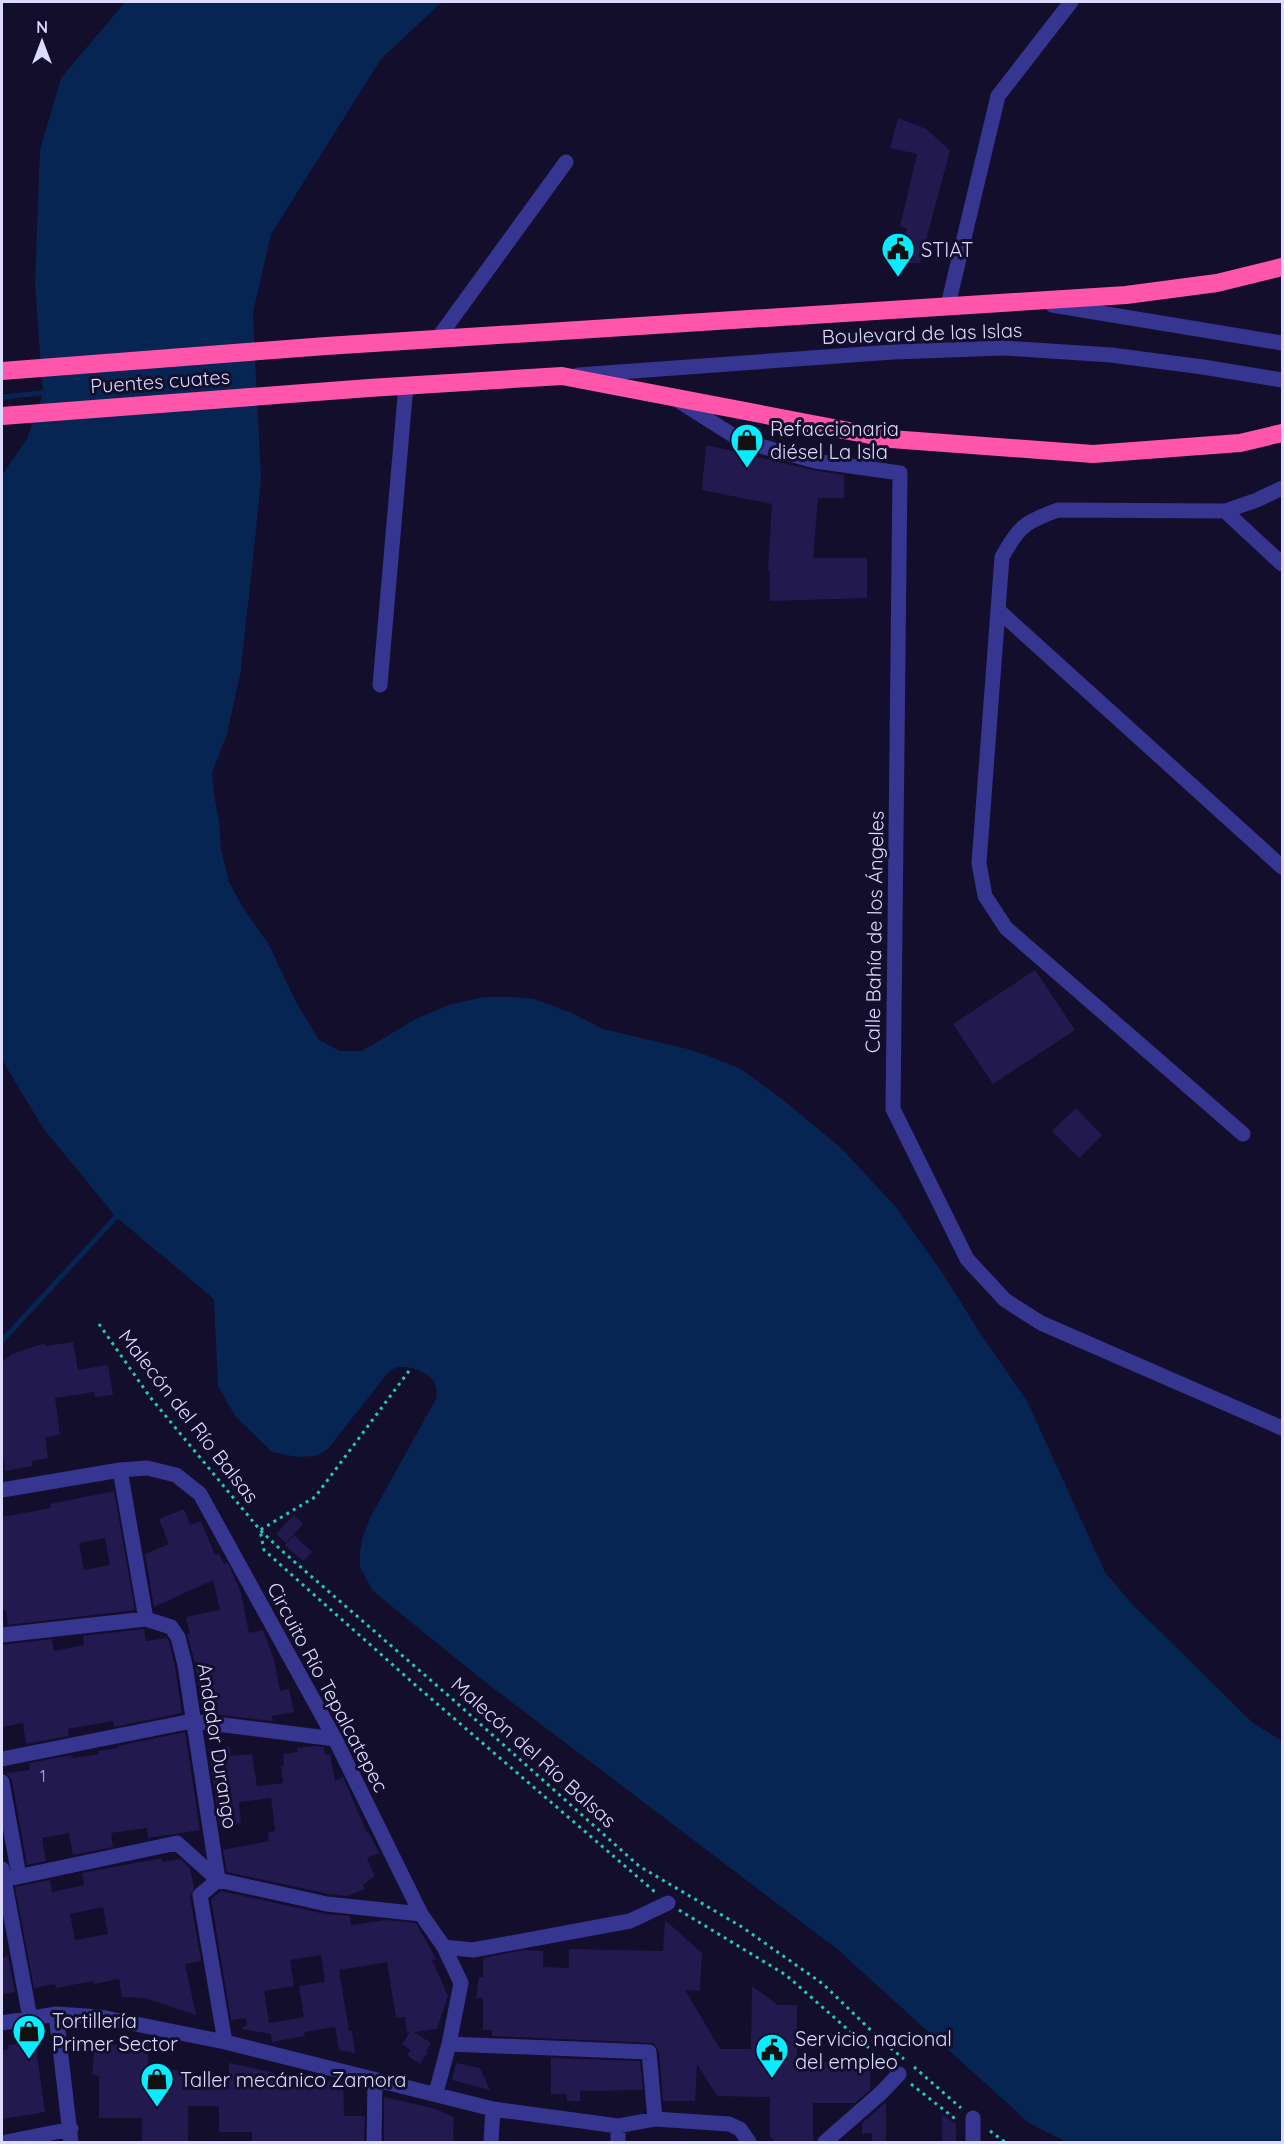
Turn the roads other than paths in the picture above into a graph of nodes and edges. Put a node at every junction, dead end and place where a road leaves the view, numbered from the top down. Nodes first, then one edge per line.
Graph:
1 (1071, 2) edge
2 (566, 162) dead end
3 (1282, 267) edge
4 (1027, 300) junction
5 (948, 305) junction
6 (438, 338) junction
7 (1282, 343) edge
8 (2, 371) edge
9 (562, 376) junction
10 (1282, 380) edge
11 (406, 385) junction
12 (671, 396) junction
13 (2, 416) edge
14 (1282, 433) edge
15 (1282, 488) edge
16 (1225, 512) junction
17 (1282, 564) edge
18 (998, 610) junction
19 (380, 685) dead end
20 (1282, 867) edge
21 (1243, 1134) dead end
22 (1282, 1428) edge
23 (120, 1470) junction
24 (2, 1490) edge
25 (146, 1619) junction
26 (2, 1635) edge
27 (192, 1721) junction
28 (335, 1739) junction
29 (2, 1759) edge
30 (2, 1782) edge
31 (2, 1875) edge
32 (19, 1876) junction
33 (218, 1880) junction
34 (668, 1903) road end
35 (421, 1914) junction
36 (444, 1947) junction
37 (56, 2014) junction
38 (30, 2018) junction
39 (2, 2023) edge
40 (225, 2042) junction
41 (449, 2044) junction
42 (899, 2074) road end
43 (375, 2080) junction
44 (436, 2093) junction
45 (493, 2109) junction
46 (655, 2119) junction
47 (618, 2127) junction
48 (71, 2136) edge
49 (6, 2142) edge
50 (374, 2142) edge
51 (491, 2142) edge
52 (618, 2142) edge
53 (749, 2142) edge
54 (825, 2142) edge

1 - 5 street
2 - 6 street
3 - 4 highway, Puentes cuates
4 - 5 highway, Puentes cuates
4 - 7 street, Boulevard de las Islas
5 - 6 highway, Puentes cuates
6 - 8 highway, Puentes cuates
9 - 10 street, Boulevard de las Islas
9 - 11 highway, Puentes cuates
9 - 12 highway, Puentes cuates
11 - 13 highway, Puentes cuates
11 - 19 street
12 - 14 highway, Puentes cuates
12 - 22 street, Calle Bahía de los Ángeles
15 - 16 street
16 - 17 street
16 - 18 street
18 - 20 street
18 - 21 street
23 - 24 street, Circuito Río Tepalcatepec
23 - 25 street
23 - 28 street, Circuito Río Tepalcatepec
25 - 26 street
25 - 27 street, Andador Durango
27 - 28 street
27 - 29 street
27 - 33 street, Andador Durango
28 - 35 street, Circuito Río Tepalcatepec
30 - 32 street
31 - 32 street
31 - 38 street
32 - 33 street
33 - 35 street
33 - 40 street
34 - 36 street
35 - 36 street, Circuito Río Tepalcatepec
36 - 41 street, Circuito Río Tepalcatepec
37 - 38 street
37 - 40 street
37 - 48 street
38 - 39 street
40 - 43 street
41 - 44 street, Circuito Río Tepalcatepec
41 - 46 street
42 - 54 street
43 - 44 street
43 - 50 street
44 - 45 street
45 - 47 street
45 - 51 street
46 - 47 street
46 - 53 street
47 - 52 street
48 - 49 street

